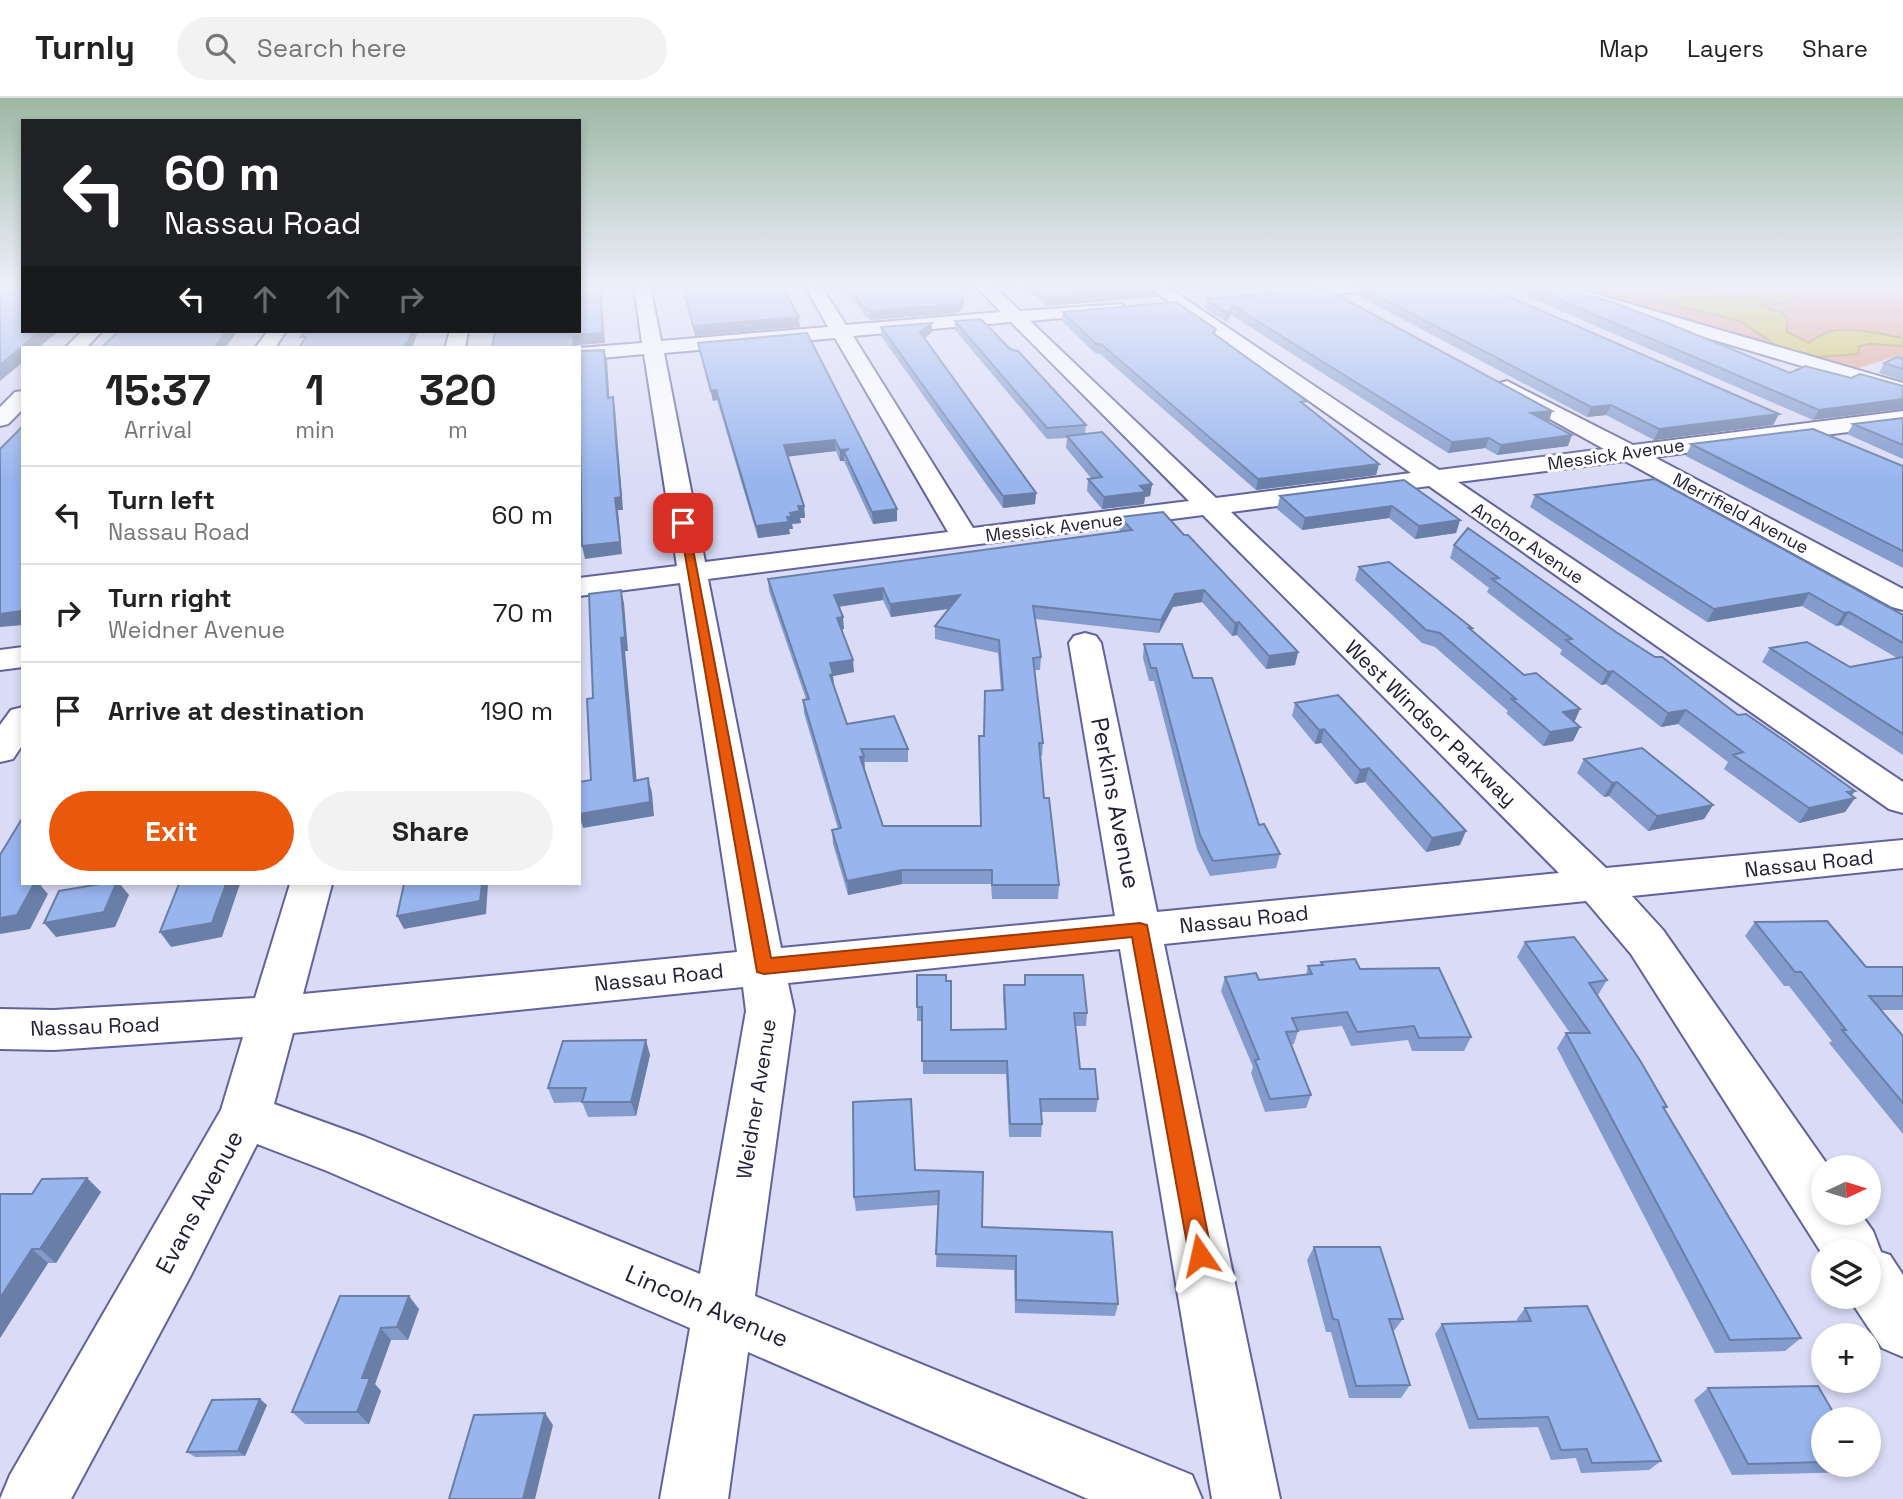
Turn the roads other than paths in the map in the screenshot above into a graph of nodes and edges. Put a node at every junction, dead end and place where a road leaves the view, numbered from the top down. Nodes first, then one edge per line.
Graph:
1 (611, 351) edge
2 (654, 351) edge
3 (852, 351) edge
4 (1051, 351) edge
5 (1242, 351) edge
6 (1772, 351) edge
7 (581, 354) edge
8 (1483, 374) edge
9 (1903, 390) edge
10 (16, 401) edge
11 (1771, 413) edge
12 (1903, 418) edge
13 (0, 419) edge
14 (1809, 429) junction
15 (1844, 445) edge
16 (1628, 452) junction
17 (1432, 478) junction
18 (1209, 506) junction
19 (965, 537) junction
20 (691, 572) junction
21 (581, 587) edge
22 (1903, 601) edge
23 (1085, 643) dead end
24 (21, 657) edge
25 (0, 660) edge
26 (21, 719) edge
27 (0, 751) edge
28 (1903, 800) edge
29 (1903, 854) edge
30 (1597, 884) junction
31 (312, 885) edge
32 (1140, 930) junction
33 (764, 967) junction
34 (274, 1016) junction
35 (0, 1029) edge
36 (245, 1116) junction
37 (1811, 1188) edge
38 (1881, 1294) edge
39 (723, 1312) junction
40 (1903, 1327) edge
41 (34, 1499) edge
42 (694, 1499) edge
43 (1168, 1499) edge
44 (1246, 1499) edge

1 - 7 street
2 - 20 street, Weidner Avenue
3 - 19 street
4 - 18 street, West Windsor Parkway
5 - 17 street, Anchor Avenue
6 - 9 street
8 - 16 street, Merrifield Avenue
10 - 13 street
11 - 14 street
12 - 14 street, Messick Avenue
14 - 15 street
14 - 16 street, Messick Avenue
16 - 17 street, Messick Avenue
16 - 22 street, Merrifield Avenue
17 - 18 street, Messick Avenue
17 - 28 street, Anchor Avenue
18 - 19 street, Messick Avenue
18 - 30 street, West Windsor Parkway
19 - 20 street, Messick Avenue
20 - 21 street, Messick Avenue
20 - 33 street, Weidner Avenue
23 - 32 street, Perkins Avenue
24 - 25 street
26 - 27 street
29 - 30 street, Nassau Road
30 - 32 street, Nassau Road
30 - 37 street, West Windsor Parkway
31 - 34 street, Evans Avenue
32 - 33 street, Nassau Road
32 - 44 street, Perkins Avenue
33 - 34 street, Nassau Road
33 - 39 street, Weidner Avenue
34 - 35 street, Nassau Road
34 - 36 street, Evans Avenue
36 - 39 street, Lincoln Avenue
36 - 41 street, Evans Avenue
38 - 40 street
39 - 42 street, Weidner Avenue
39 - 43 street, Lincoln Avenue

